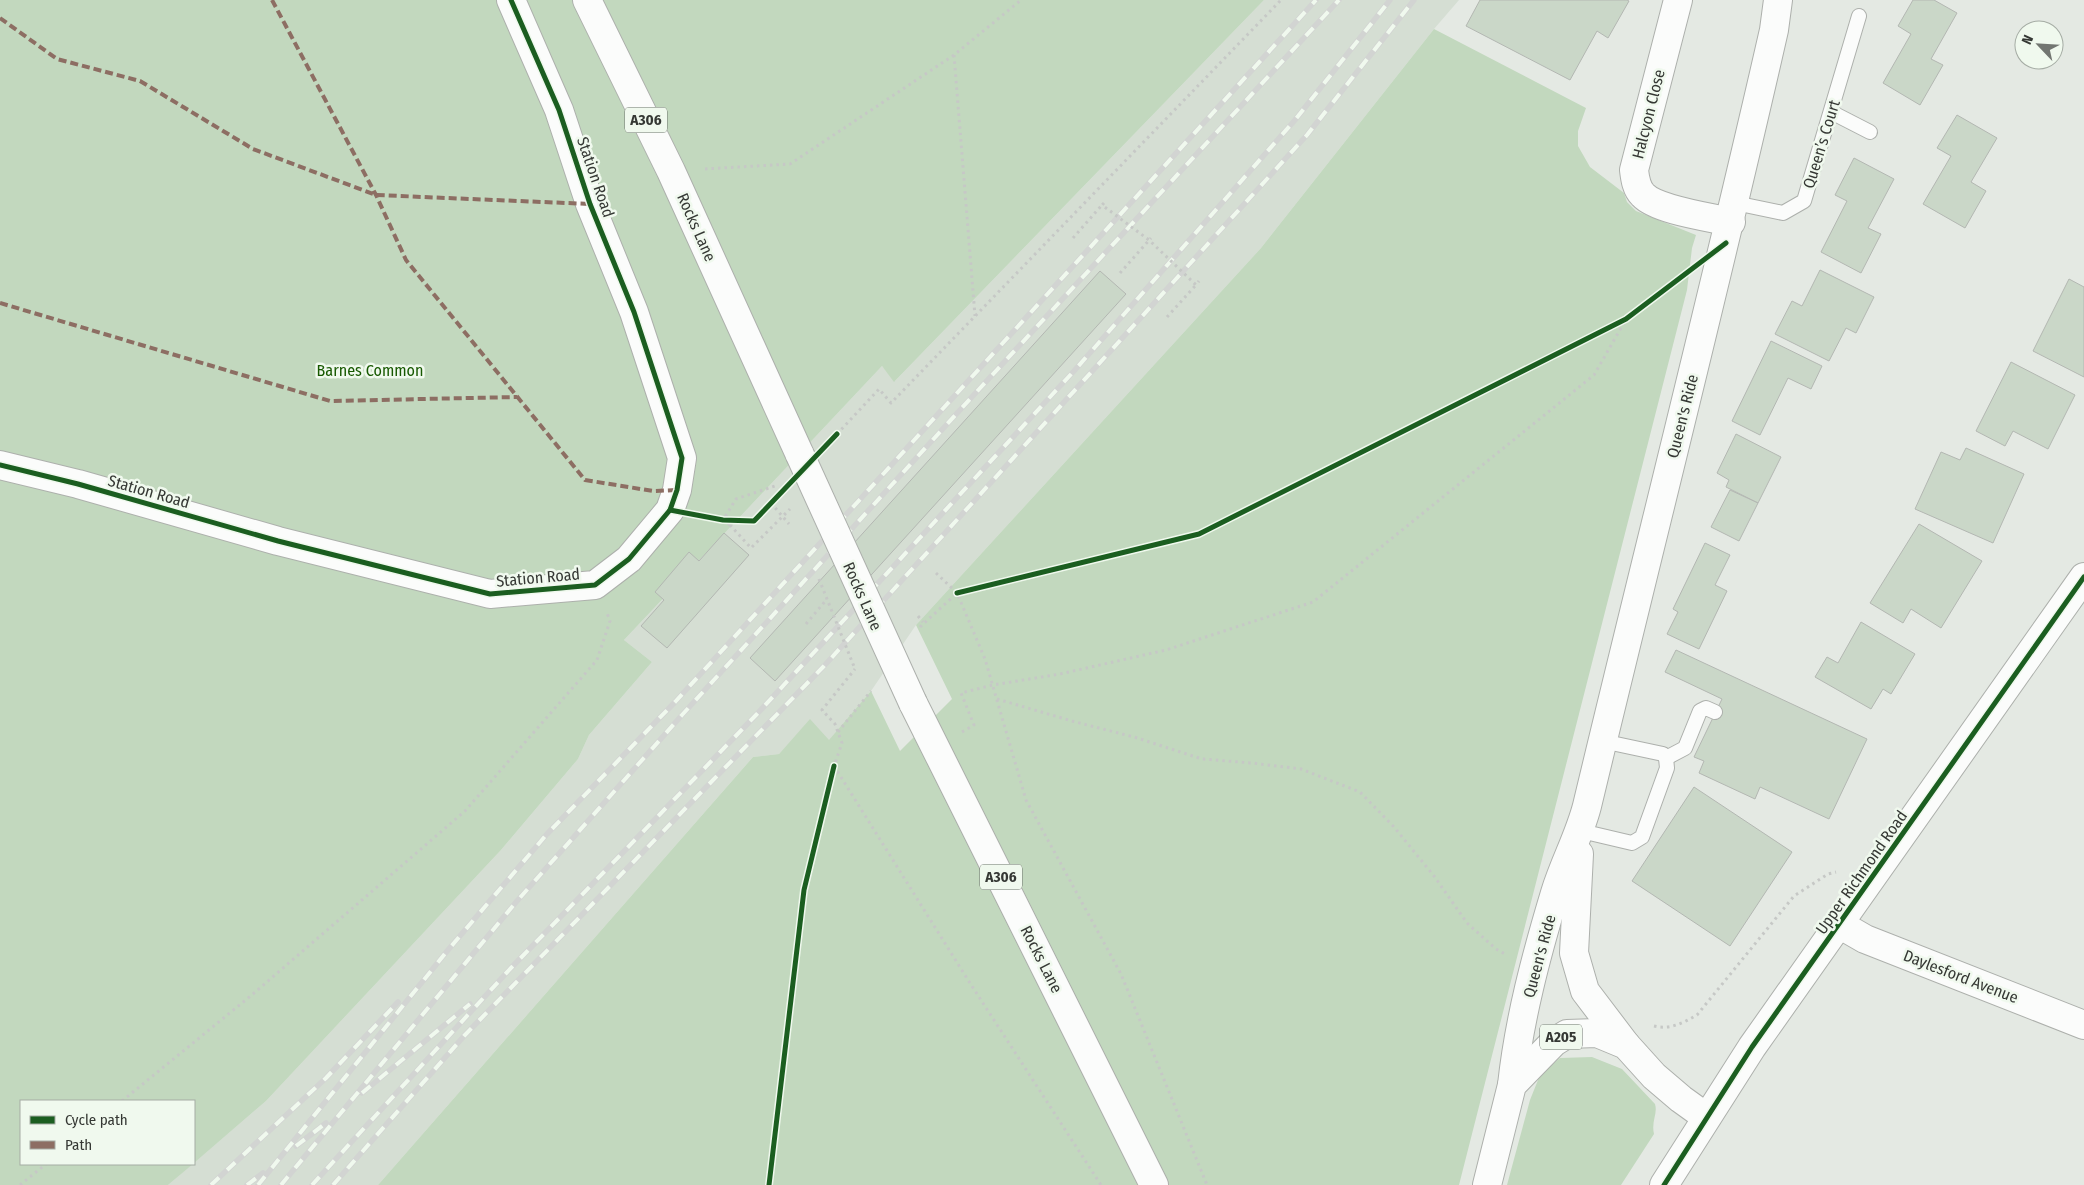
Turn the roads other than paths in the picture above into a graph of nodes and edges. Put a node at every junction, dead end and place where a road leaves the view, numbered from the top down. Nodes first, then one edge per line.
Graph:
1 (511, 0) edge
2 (587, 0) edge
3 (1678, 0) edge
4 (1778, 0) edge
5 (1859, 16) dead end
6 (1830, 112) junction
7 (1870, 132) dead end
8 (1733, 213) junction
9 (0, 466) edge
10 (2084, 577) edge
11 (1715, 712) dead end
12 (1602, 741) junction
13 (1666, 758) junction
14 (1581, 830) junction
15 (1839, 924) junction
16 (2084, 1025) edge
17 (1626, 1045) junction
18 (1512, 1085) junction
19 (1706, 1117) junction
20 (1154, 1185) edge
21 (1487, 1185) edge
22 (1664, 1185) edge

1 - 9 main road, Station Road
2 - 20 main road, Rocks Lane / A306, bridge
3 - 8 main road, Halcyon Close
4 - 8 main road, Queen's Ride
5 - 6 lane, Queen’s Court
6 - 7 lane
6 - 8 lane, Queen’s Court
8 - 12 main road, Queen's Ride
10 - 15 main road, Upper Richmond Road
11 - 13 lane
12 - 13 lane
12 - 14 main road, Queen's Ride
13 - 14 lane
14 - 17 main road, Queen's Ride
14 - 18 main road, Queen's Ride
15 - 16 main road, Daylesford Avenue
15 - 19 main road, Upper Richmond Road
17 - 18 main road, Queen's Ride / A205
17 - 19 main road, Queen's Ride / A205
18 - 21 main road, Queen's Ride
19 - 22 main road, Upper Richmond Road

